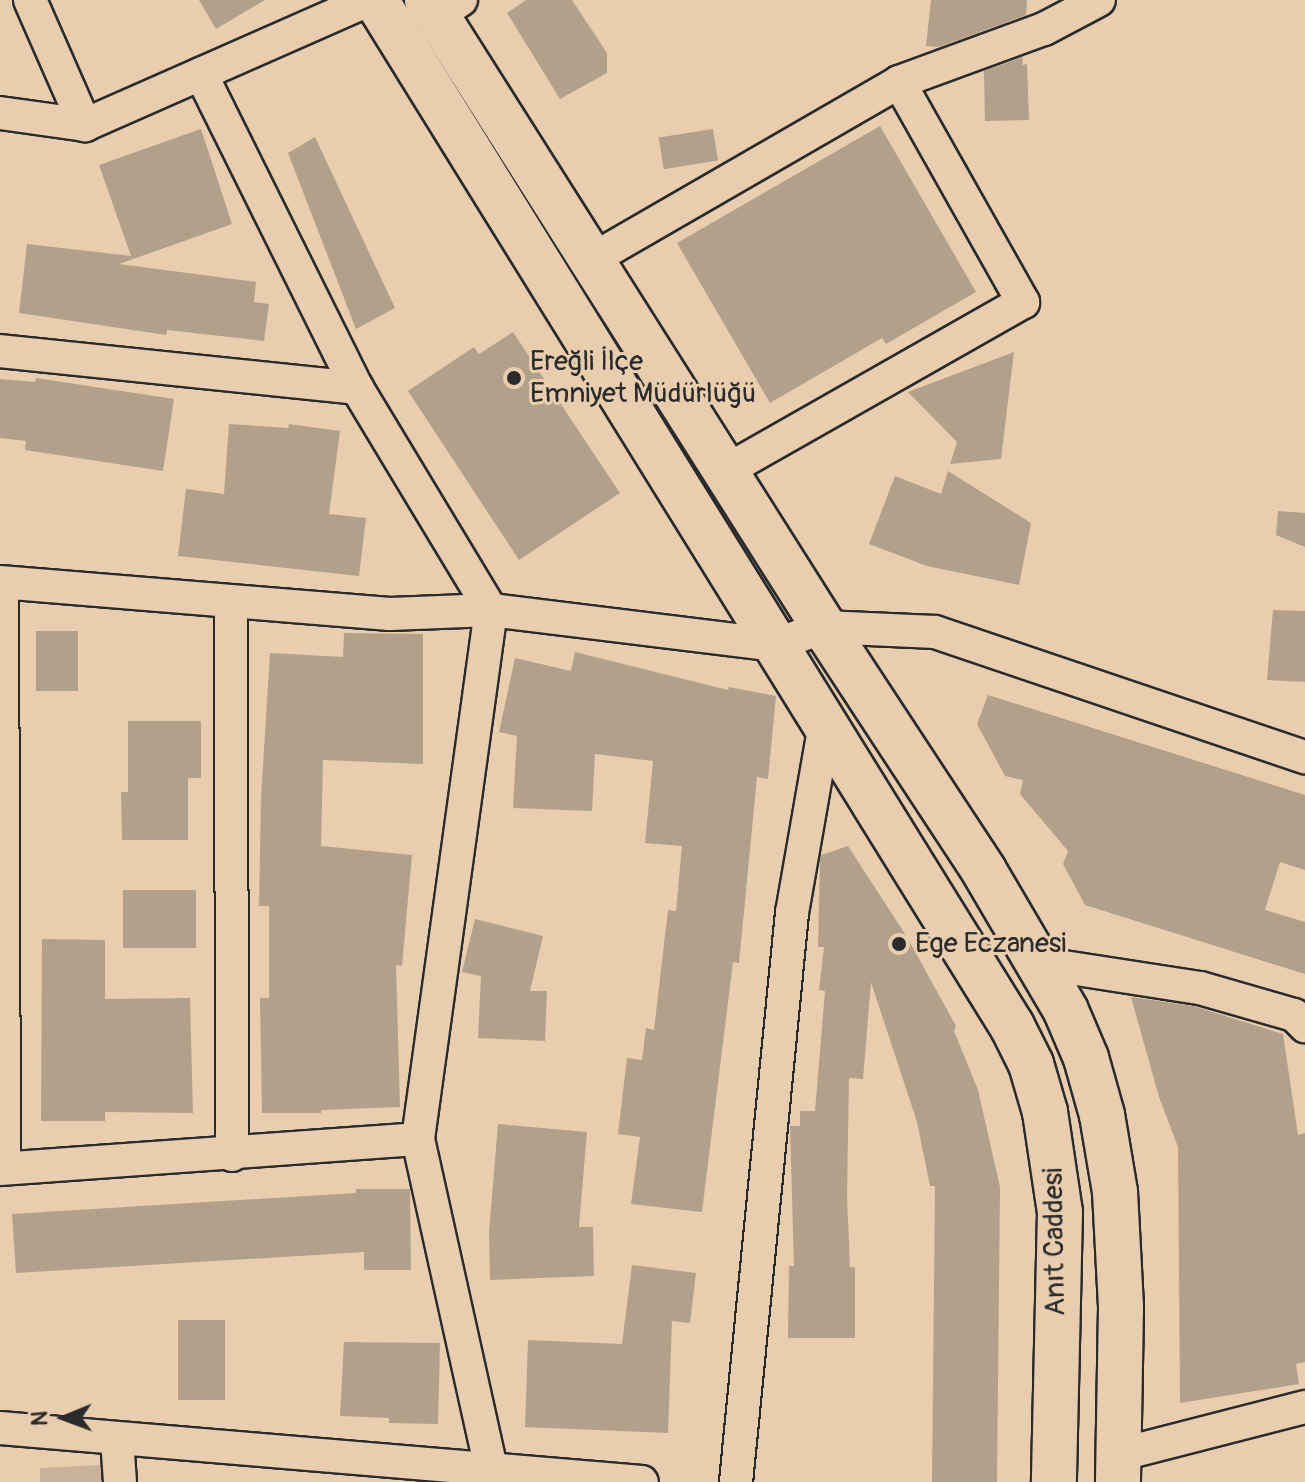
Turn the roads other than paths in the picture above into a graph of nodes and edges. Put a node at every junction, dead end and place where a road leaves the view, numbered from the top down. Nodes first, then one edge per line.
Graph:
1 (30, 0) edge
2 (368, 0) edge
3 (376, 0) edge
4 (1099, 0) edge
5 (442, 5) edge
6 (201, 74) junction
7 (899, 82) junction
8 (0, 113) edge
9 (85, 125) junction
10 (591, 260) junction
11 (0, 351) edge
12 (357, 388) junction
13 (725, 471) junction
14 (1, 582) edge
15 (231, 601) junction
16 (491, 610) junction
17 (824, 627) junction
18 (775, 645) junction
19 (825, 723) junction
20 (1305, 757) edge
21 (1038, 963) junction
22 (1305, 1026) edge
23 (418, 1139) junction
24 (232, 1155) junction
25 (2, 1168) edge
26 (1305, 1407) edge
27 (0, 1428) edge
28 (117, 1439) junction
29 (1118, 1469) edge
30 (495, 1477) edge
31 (120, 1482) edge
32 (642, 1482) edge
33 (736, 1482) edge
34 (1054, 1482) edge

1 - 9 street
2 - 6 street
3 - 18 main road, Anıt Caddesi
4 - 7 street
5 - 10 main road
6 - 9 street
6 - 12 street
7 - 10 street
7 - 13 street
8 - 9 street
10 - 13 main road
11 - 12 street
12 - 16 street
13 - 17 main road
14 - 15 street
14 - 25 street
15 - 16 street
15 - 24 street
16 - 18 street
16 - 23 street
17 - 18 street
17 - 20 street
17 - 21 main road
18 - 19 main road, Anıt Caddesi
19 - 33 street
19 - 34 main road, Anıt Caddesi
21 - 22 street
21 - 29 main road
23 - 24 street
23 - 30 street
24 - 25 street
26 - 29 street
27 - 28 street
28 - 30 street
28 - 31 street
30 - 32 street

